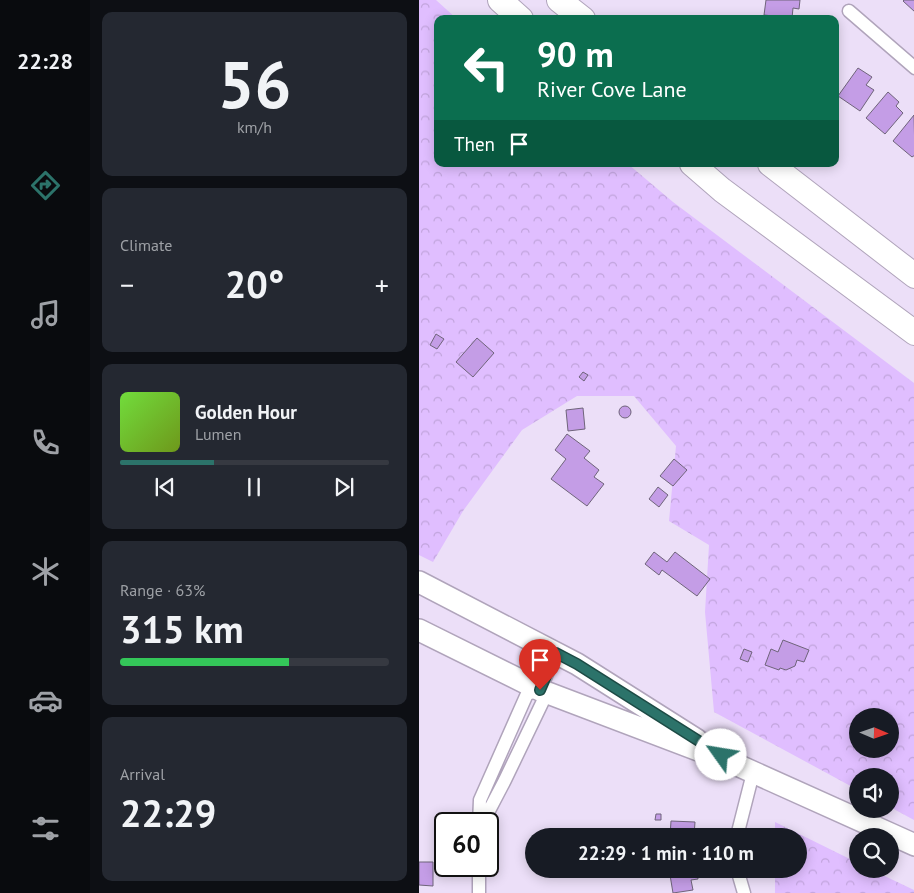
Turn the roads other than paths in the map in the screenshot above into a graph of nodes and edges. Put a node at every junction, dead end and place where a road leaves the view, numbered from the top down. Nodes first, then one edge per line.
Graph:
1 (500, 0) edge
2 (559, 0) edge
3 (849, 11) dead end
4 (517, 15) edge
5 (578, 15) edge
6 (914, 68) edge
7 (695, 167) edge
8 (774, 167) edge
9 (914, 276) edge
10 (914, 333) edge
11 (419, 582) edge
12 (419, 630) edge
13 (556, 653) junction
14 (540, 690) junction
15 (744, 768) junction
16 (487, 812) edge
17 (738, 828) edge
18 (914, 846) edge
19 (479, 877) edge
20 (740, 878) edge
21 (479, 893) edge
22 (744, 893) edge

1 - 4 highway
2 - 5 highway
3 - 6 street
7 - 10 highway
8 - 9 highway
11 - 13 main road
12 - 14 main road
13 - 14 street
13 - 15 main road
14 - 15 main road
14 - 16 street
15 - 17 street
15 - 18 main road
19 - 21 street
20 - 22 street

